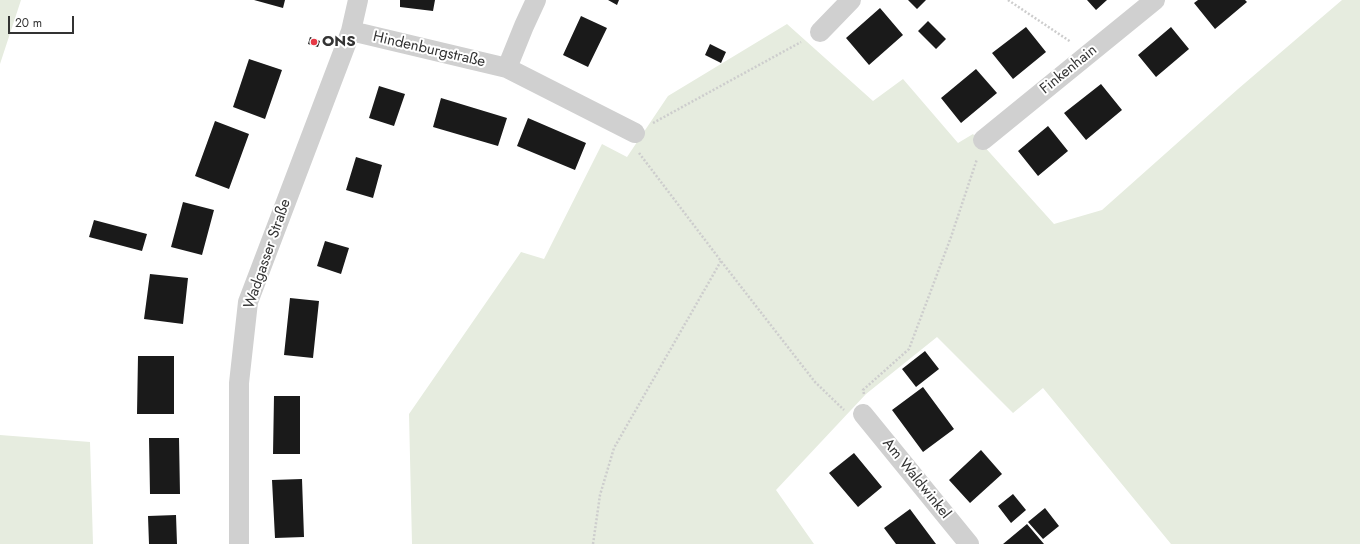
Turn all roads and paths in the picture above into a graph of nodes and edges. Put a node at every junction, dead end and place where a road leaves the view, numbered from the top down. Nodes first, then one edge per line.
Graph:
1 (358, 0) edge
2 (536, 0) edge
3 (851, 0) edge
4 (1008, 0) edge
5 (1155, 0) edge
6 (351, 31) junction
7 (820, 32) joint
8 (1089, 54) junction
9 (507, 68) junction
10 (636, 133) junction
11 (983, 140) joint
12 (721, 261) junction
13 (863, 414) junction
14 (239, 544) edge
15 (593, 544) edge
16 (970, 544) edge

1 - 6 street, Wadgasser Straße
2 - 9 street
3 - 7 street
4 - 8 path
5 - 8 street, Finkenhain
6 - 9 street, Hindenburgstraße
6 - 14 street, Wadgasser Straße
7 - 10 path
8 - 11 street, Finkenhain
9 - 10 street, Hindenburgstraße
10 - 12 path
11 - 13 path
12 - 13 path
12 - 15 path
13 - 16 street, Am Waldwinkel

